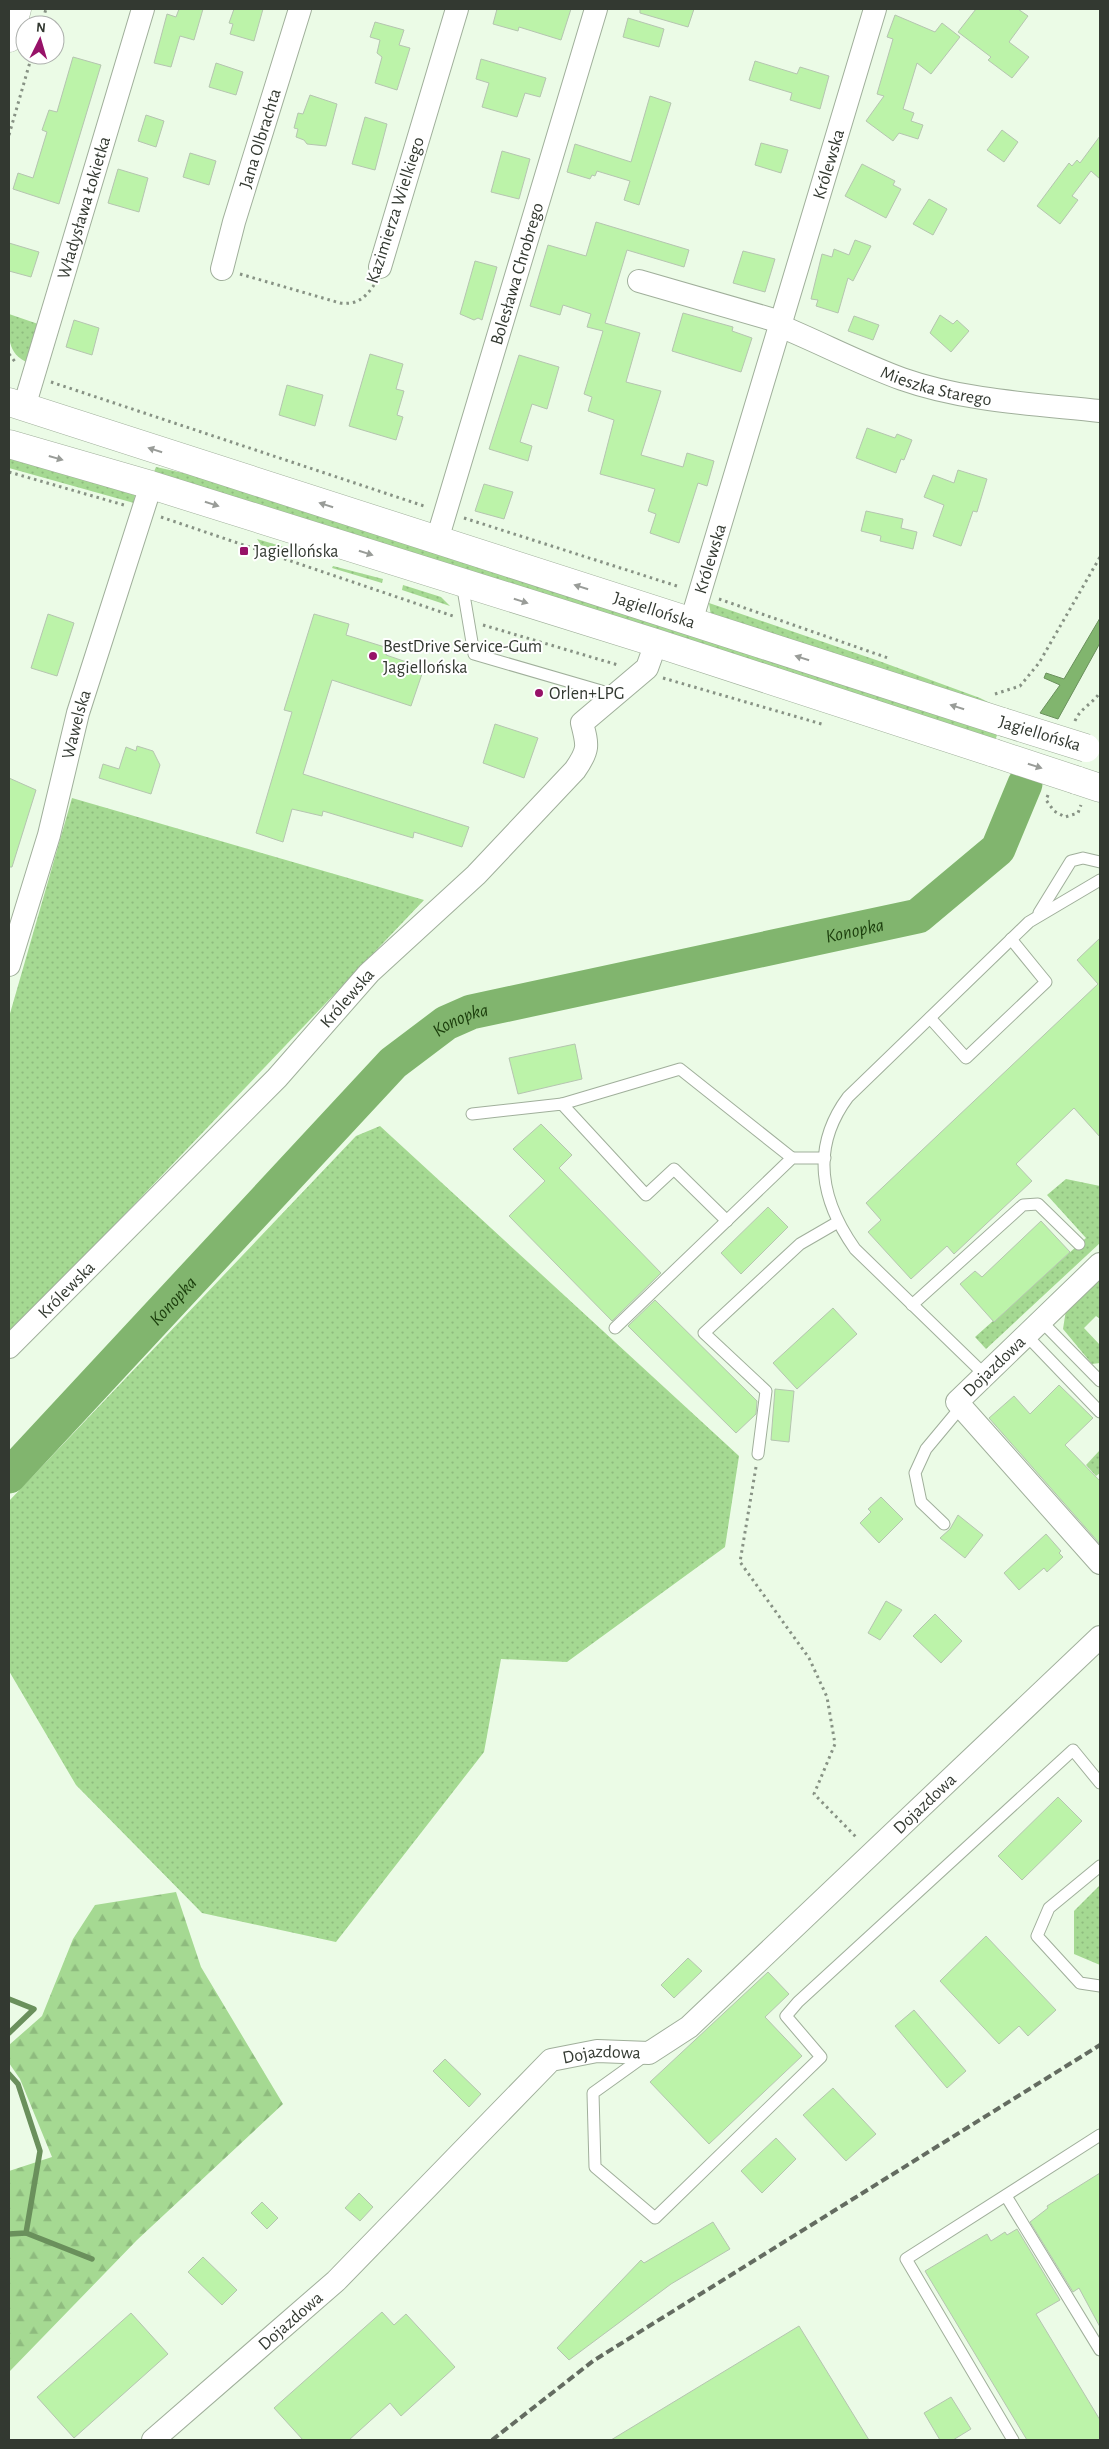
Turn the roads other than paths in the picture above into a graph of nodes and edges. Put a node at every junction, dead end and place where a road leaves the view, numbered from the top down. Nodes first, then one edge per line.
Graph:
1 (17, 9) edge
2 (143, 9) edge
3 (300, 9) edge
4 (457, 9) edge
5 (596, 9) edge
6 (875, 9) edge
7 (9, 38) edge
8 (380, 267) road end
9 (222, 270) road end
10 (639, 281) dead end
11 (780, 324) junction
12 (14, 402) edge
13 (1100, 411) edge
14 (9, 444) edge
15 (151, 484) junction
16 (438, 540) junction
17 (462, 583) junction
18 (691, 622) junction
19 (656, 643) junction
20 (615, 695) junction
21 (1093, 750) edge
22 (1088, 784) edge
23 (1100, 862) edge
24 (1100, 880) edge
25 (1037, 916) junction
26 (1011, 939) junction
27 (9, 965) edge
28 (930, 1018) junction
29 (562, 1104) junction
30 (472, 1114) dead end
31 (792, 1158) junction
32 (825, 1158) junction
33 (727, 1221) junction
34 (838, 1222) junction
35 (1079, 1244) dead end
36 (1100, 1264) edge
37 (912, 1305) junction
38 (615, 1328) dead end
39 (1034, 1328) junction
40 (9, 1347) edge
41 (985, 1375) junction
42 (1100, 1380) edge
43 (961, 1407) junction
44 (1100, 1412) edge
45 (758, 1452) road end
46 (944, 1524) dead end
47 (1100, 1563) edge
48 (1100, 1637) edge
49 (1100, 1783) edge
50 (1100, 1866) edge
51 (1100, 1986) edge
52 (649, 2053) junction
53 (1100, 2135) edge
54 (1006, 2196) junction
55 (1100, 2350) edge
56 (153, 2440) edge
57 (1012, 2440) edge

1 - 7 main road
2 - 12 street, Władysława Łokietka
3 - 9 street, Jana Olbrachta
4 - 8 street, Kazimierza Wielkiego
5 - 16 street, Bolesława Chrobrego
6 - 11 street, Królewska
10 - 11 street
11 - 13 street, Mieszka Starego
11 - 18 street, Królewska
16 -> 12 main road, Jagiellońska
14 -> 15 main road, Jagiellońska
15 -> 17 main road, Jagiellońska
15 - 27 street, Wawelska
18 -> 16 main road, Jagiellońska
17 -> 19 main road, Jagiellońska
17 - 20 lane
21 -> 18 main road, Jagiellońska, bridge
19 - 20 street, Królewska
19 -> 22 main road, Jagiellońska, bridge
20 - 40 street, Królewska
23 - 25 lane
24 - 25 lane
25 - 26 lane
26 - 28 lane
26 - 28 lane
28 - 32 lane
29 - 30 lane
29 - 31 lane
29 - 33 lane
31 - 32 lane
31 - 33 lane
32 - 34 lane
33 - 38 lane
34 - 37 lane
34 - 45 lane
35 - 37 lane
36 - 39 street, Dojazdowa
37 - 41 lane
39 - 41 street, Dojazdowa
39 - 42 lane
39 - 44 lane
41 - 43 street, Dojazdowa
43 - 46 lane
43 - 47 street, Dojazdowa
48 - 52 street, Dojazdowa
49 - 52 lane
50 - 51 lane
52 - 56 street, Dojazdowa
53 - 54 lane
54 - 55 lane
54 - 57 lane

